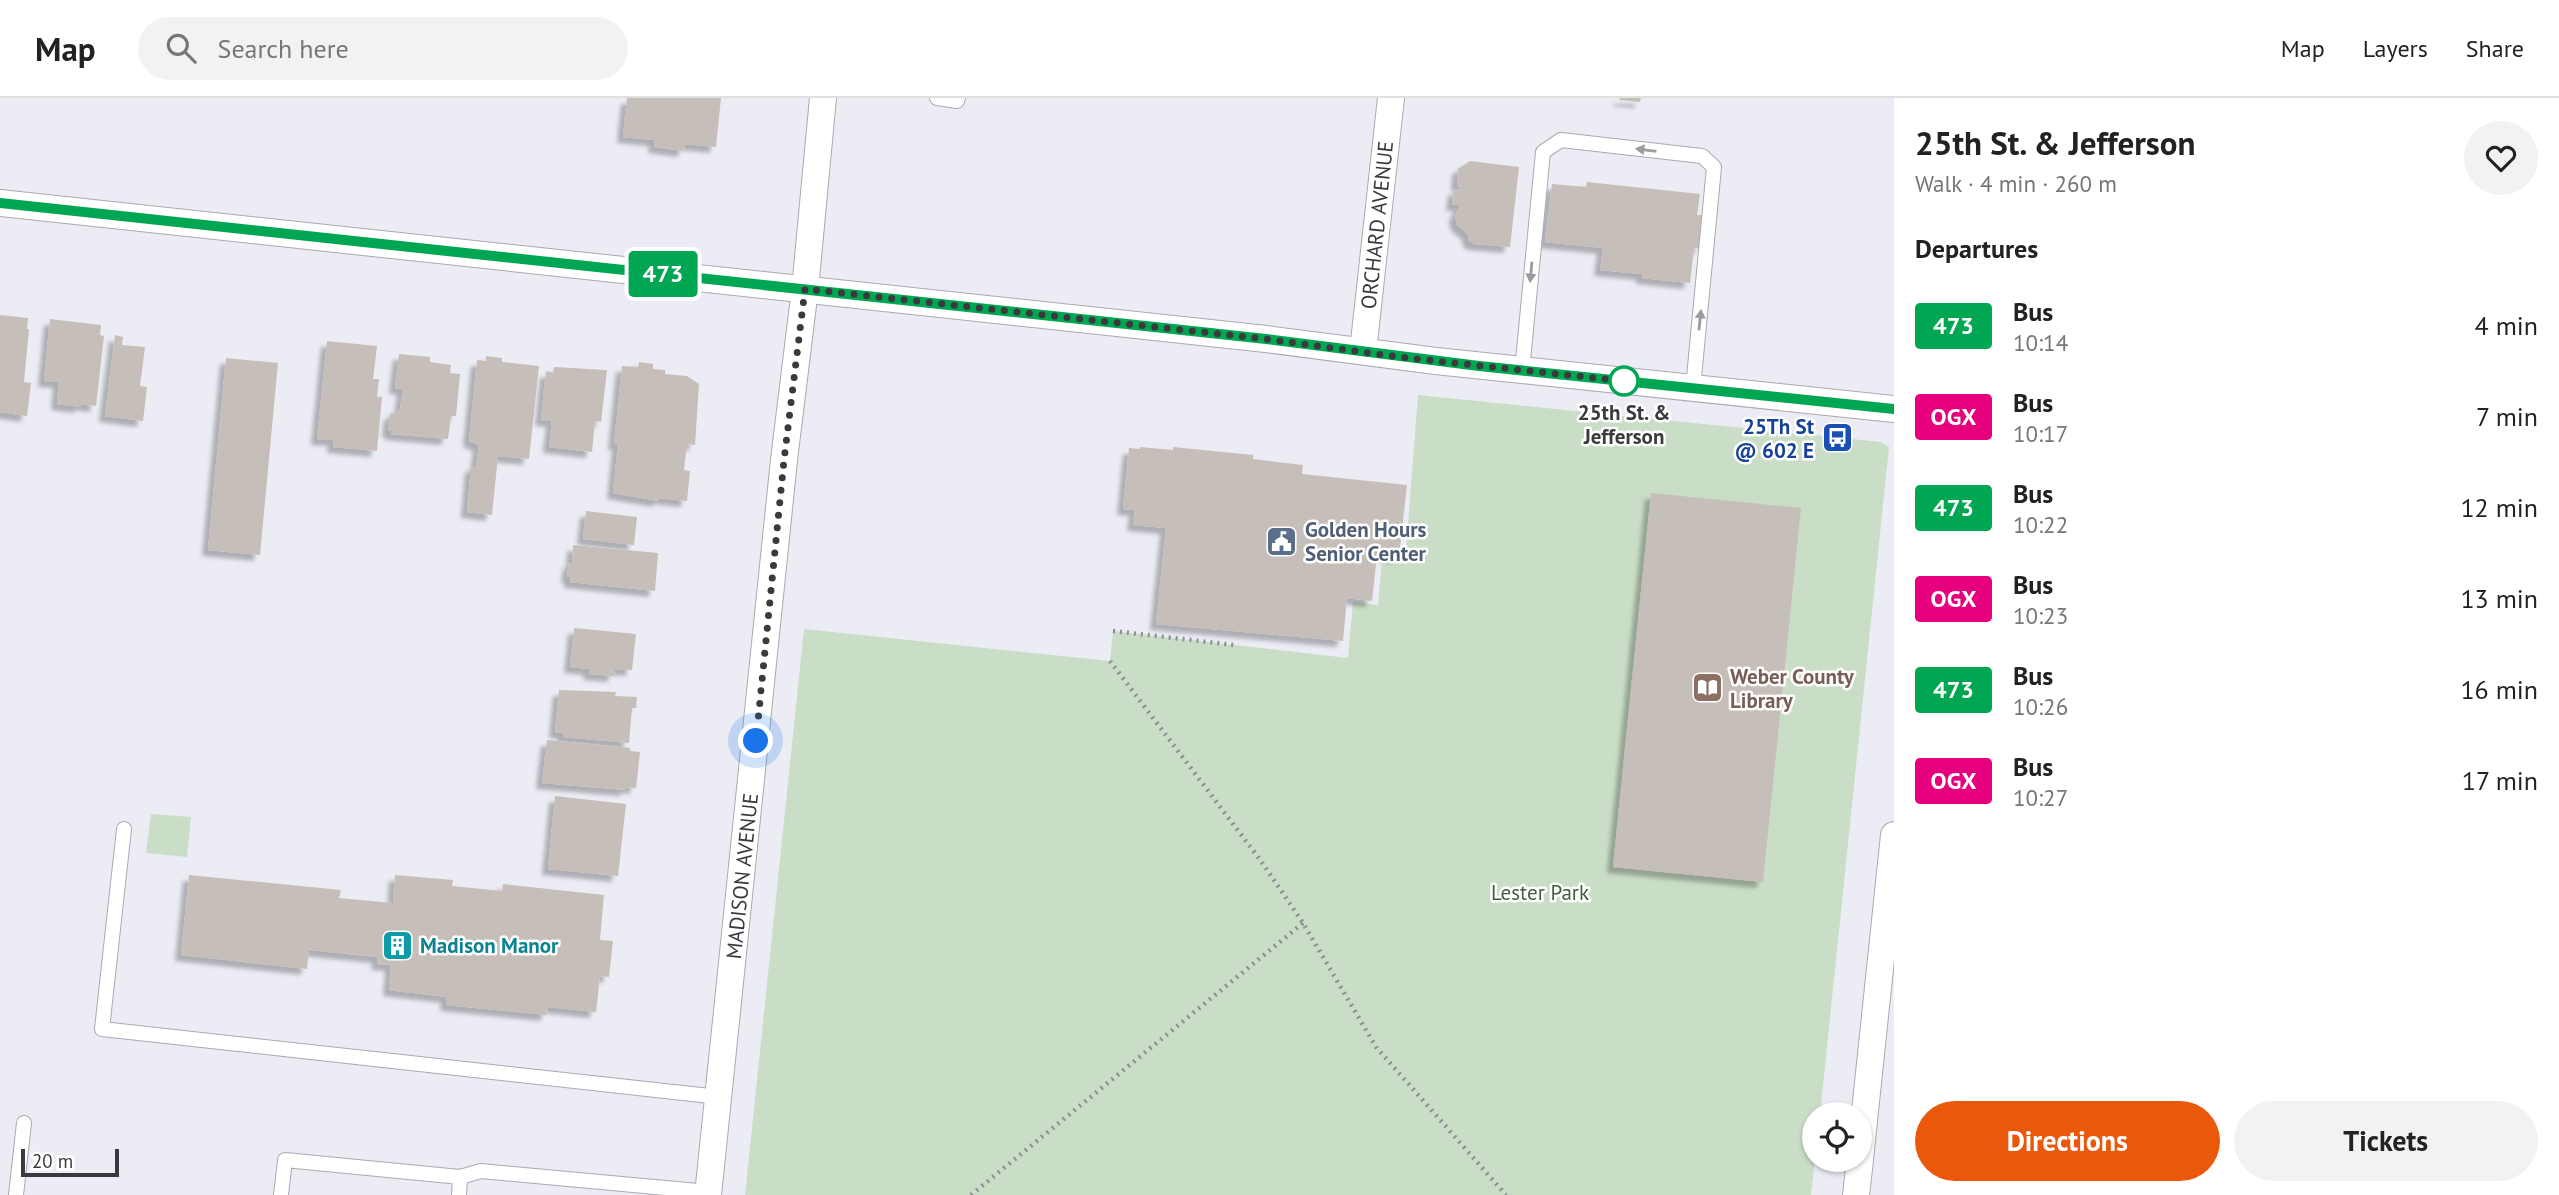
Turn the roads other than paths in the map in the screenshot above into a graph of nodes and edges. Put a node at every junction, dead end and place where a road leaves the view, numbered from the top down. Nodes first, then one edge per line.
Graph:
1 (823, 98) edge
2 (937, 98) edge
3 (958, 98) edge
4 (1391, 98) edge
5 (0, 202) edge
6 (805, 289) junction
7 (1363, 351) junction
8 (1522, 371) junction
9 (1693, 388) junction
10 (1894, 409) edge
11 (124, 830) dead end
12 (1894, 835) edge
13 (719, 1097) junction
14 (1866, 1102) edge
15 (24, 1123) dead end
16 (1859, 1172) edge
17 (460, 1177) junction
18 (708, 1194) edge
19 (16, 1195) edge
20 (281, 1195) edge
21 (459, 1195) edge
22 (1856, 1195) edge

1 - 6 street, MADISON AVENUE
2 - 3 lane
4 - 7 street, ORCHARD AVENUE
5 - 6 street
6 - 7 street
6 - 13 street, MADISON AVENUE
7 - 8 street
8 - 9 street
9 -> 8 lane
9 - 10 street
11 - 13 lane
12 - 14 street
13 - 18 street, MADISON AVENUE
15 - 19 lane
16 - 22 street
17 - 18 lane
17 - 20 lane
17 - 21 lane

